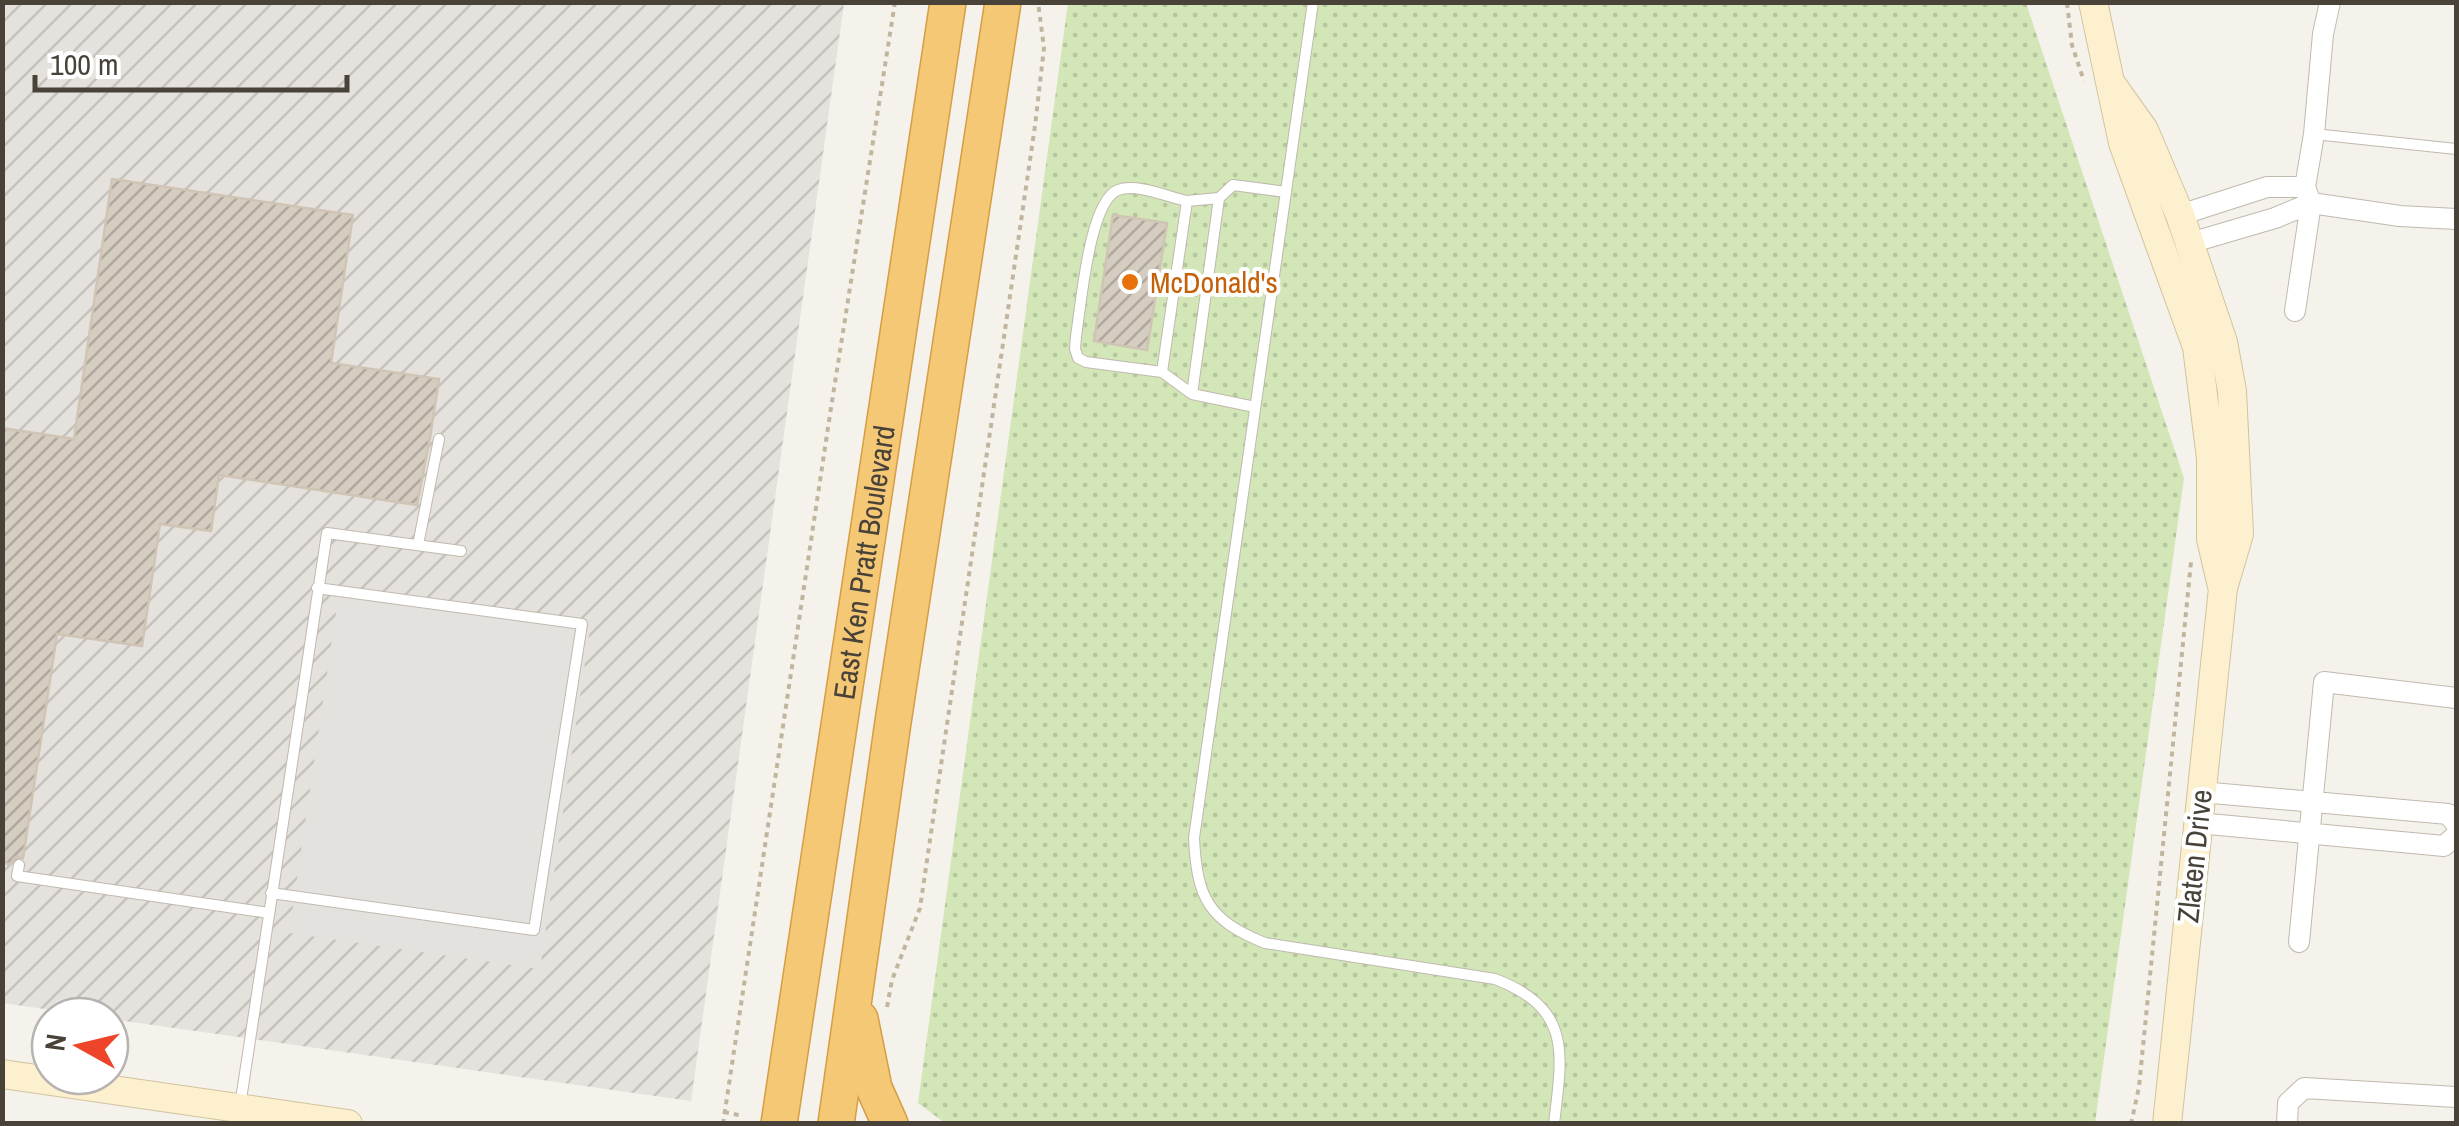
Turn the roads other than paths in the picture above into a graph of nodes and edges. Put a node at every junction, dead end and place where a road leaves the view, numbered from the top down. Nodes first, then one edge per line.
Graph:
1 (948, 2) edge
2 (1003, 2) edge
3 (1016, 2) edge
4 (1314, 2) edge
5 (2094, 2) edge
6 (2330, 2) edge
7 (2100, 91) junction
8 (985, 120) junction
9 (2314, 134) junction
10 (2456, 149) edge
11 (1286, 192) junction
12 (2308, 195) junction
13 (1218, 198) junction
14 (2236, 198) junction
15 (1187, 201) junction
16 (2180, 215) junction
17 (2456, 220) edge
18 (2246, 227) junction
19 (2190, 243) junction
20 (2295, 311) dead end
21 (1162, 372) junction
22 (1192, 394) junction
23 (1254, 407) junction
24 (439, 439) dead end
25 (418, 545) junction
26 (461, 551) dead end
27 (317, 588) junction
28 (2222, 588) junction
29 (2456, 698) edge
30 (2201, 792) junction
31 (2314, 802) junction
32 (2349, 806) junction
33 (2198, 823) junction
34 (2456, 824) edge
35 (2310, 832) junction
36 (2456, 835) edge
37 (2348, 836) junction
38 (18, 865) dead end
39 (272, 892) junction
40 (269, 913) junction
41 (2299, 942) dead end
42 (857, 979) junction
43 (2, 1074) edge
44 (2456, 1097) edge
45 (240, 1107) junction
46 (348, 1124) edge
47 (779, 1124) edge
48 (836, 1124) edge
49 (890, 1124) edge
50 (1554, 1124) edge
51 (2167, 1124) edge
52 (2288, 1124) edge

1 - 47 highway, East Ken Pratt Boulevard
2 - 8 highway, East Ken Pratt Boulevard
3 - 8 highway
4 - 11 lane
5 - 7 street, Zlaten Drive
6 - 9 street
7 - 16 street, Zlaten Drive
7 - 28 street, Zlaten Drive
8 - 42 highway, East Ken Pratt Boulevard
9 - 10 lane
9 - 12 street
11 - 13 lane
11 - 23 lane
12 - 14 street
12 - 17 street
12 - 18 street
12 - 20 street
13 - 15 lane
13 - 22 lane
14 - 16 street
14 - 18 street
15 - 21 lane
15 - 21 lane
16 - 19 street, Zlaten Drive
18 - 19 street
19 - 28 street, Zlaten Drive
21 - 22 lane
22 - 23 lane
23 - 50 lane
24 - 25 lane
25 - 26 lane
25 - 27 lane
27 - 39 lane
27 - 39 lane
28 - 30 street, Zlaten Drive
29 - 31 street
30 - 31 street
30 - 33 street, Zlaten Drive
31 - 32 street
31 - 35 street
32 - 34 street
32 - 37 street
33 - 35 street
33 - 51 street, Zlaten Drive
35 - 37 street
35 - 41 street
36 - 37 street
38 - 40 lane
39 - 40 lane
40 - 45 lane
42 - 48 highway, East Ken Pratt Boulevard
42 - 49 highway
43 - 45 street
44 - 52 street
45 - 46 street

